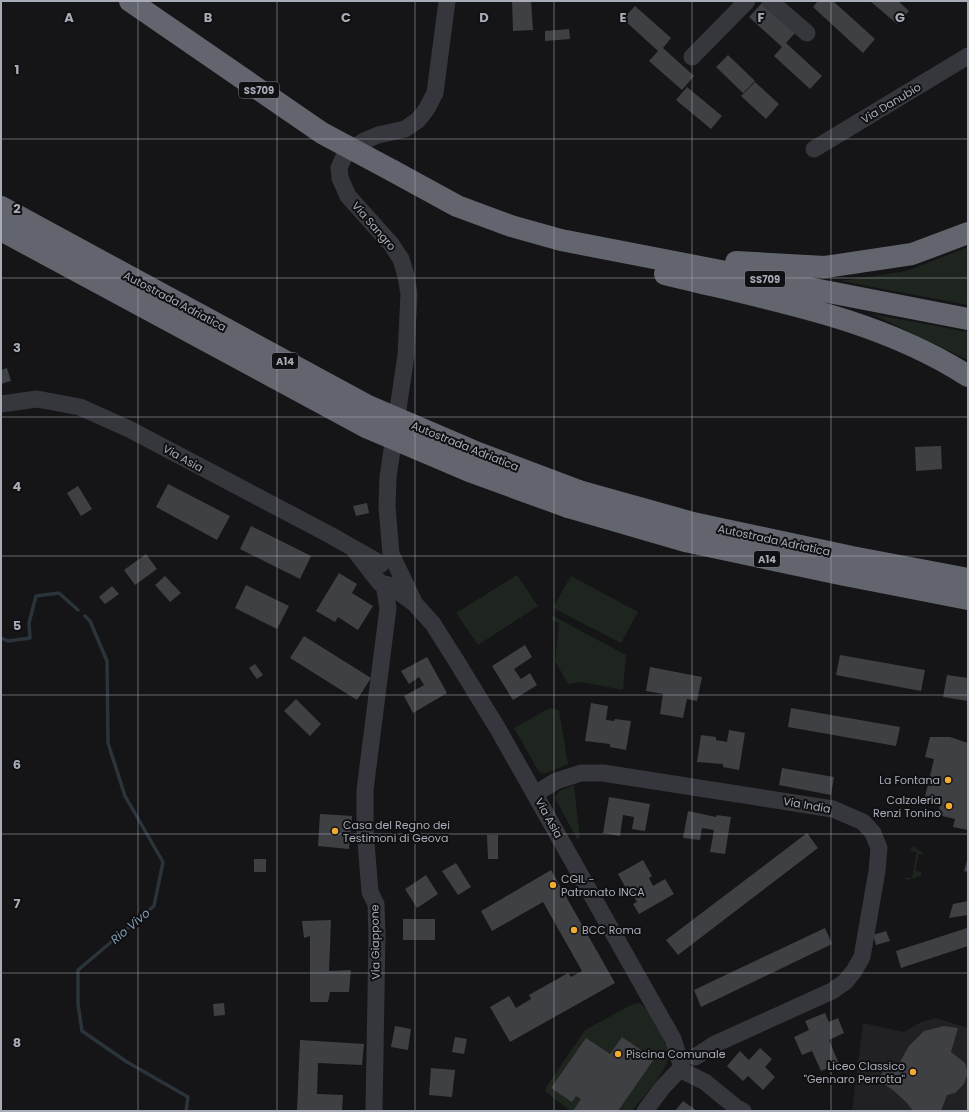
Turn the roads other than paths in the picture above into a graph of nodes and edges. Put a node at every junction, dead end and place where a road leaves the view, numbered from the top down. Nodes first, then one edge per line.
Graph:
1 (130, 1) edge
2 (447, 1) edge
3 (748, 1) edge
4 (770, 1) edge
5 (807, 33) dead end
6 (968, 56) edge
7 (692, 57) dead end
8 (814, 149) dead end
9 (1, 207) edge
10 (1, 230) edge
11 (968, 233) edge
12 (561, 240) junction
13 (968, 319) edge
14 (968, 376) edge
15 (1, 404) edge
16 (574, 499) junction
17 (389, 574) junction
18 (968, 579) edge
19 (968, 598) edge
20 (415, 604) junction
21 (535, 794) junction
22 (691, 1065) junction
23 (374, 1111) edge
24 (646, 1111) edge
25 (743, 1111) edge

1 - 12 highway, SS709, bridge
2 - 17 street, Via Sangro
3 - 7 street
4 - 5 street
6 - 8 street, Via Danubio
9 - 16 highway, Autostrada Adriatica / A14, bridge
10 - 16 highway, Autostrada Adriatica / A14, bridge
11 - 12 highway
12 - 13 highway, SS709
12 - 14 highway
15 - 17 street, Via Asia
16 - 18 highway, Autostrada Adriatica / A14
16 - 19 highway, Autostrada Adriatica / A14
17 - 20 street, Via Asia
17 - 20 street, Via Asia
17 - 23 street, Via Giappone
20 - 21 street, Via Asia
21 - 22 street, Via Asia
21 - 22 street, Via India
22 - 24 street
22 - 25 street

